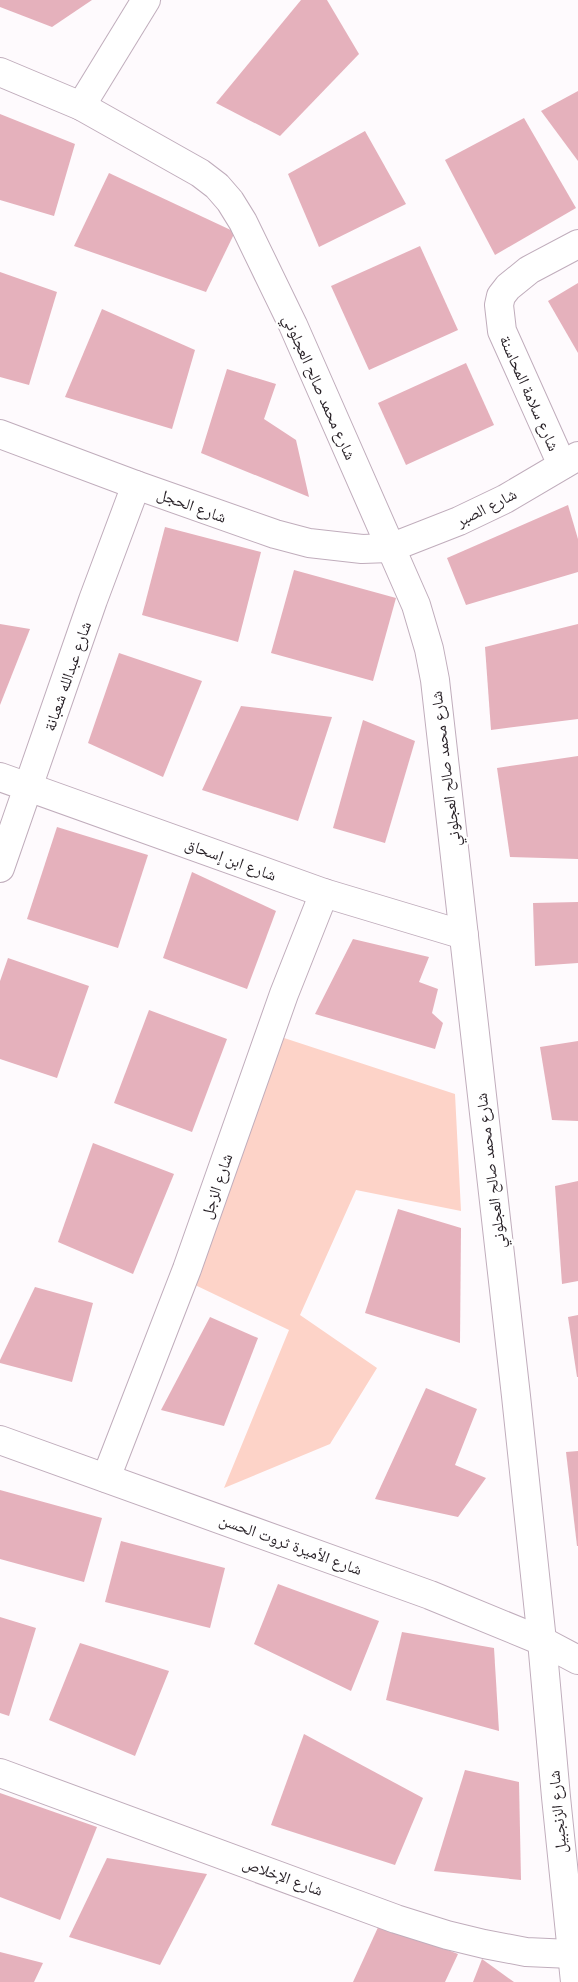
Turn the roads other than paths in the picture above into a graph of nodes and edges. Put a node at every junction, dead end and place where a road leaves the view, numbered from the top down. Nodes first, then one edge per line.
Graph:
1 (146, 0) edge
2 (0, 72) edge
3 (81, 106) junction
4 (578, 244) edge
5 (0, 434) edge
6 (570, 460) edge
7 (136, 485) junction
8 (390, 548) junction
9 (0, 777) edge
10 (29, 788) junction
11 (0, 868) edge
12 (324, 893) junction
13 (464, 935) junction
14 (0, 1440) edge
15 (106, 1478) junction
16 (542, 1641) junction
17 (578, 1660) edge
18 (0, 1773) edge
19 (571, 1954) junction
20 (574, 1982) edge

1 - 3 street
2 - 3 street, شارع محمد صالح العجلوني
3 - 8 street, شارع محمد صالح العجلوني
4 - 6 street, شارع سلامة المحاسنة
5 - 7 street, شارع الحجل
6 - 8 street, شارع الصبر
7 - 8 street, شارع الحجل
7 - 10 street, شارع عبدالله شعبانة
8 - 13 street, شارع محمد صالح العجلوني
9 - 10 street, شارع ابن إسحاق
10 - 11 street, شارع عبدالله شعبانة
10 - 12 street, شارع ابن إسحاق
12 - 13 street, شارع ابن إسحاق
12 - 15 street, شارع الزجل
13 - 16 street, شارع محمد صالح العجلوني
14 - 15 street, شارع الأميرة ثروت الحسن
15 - 16 street, شارع الأميرة ثروت الحسن
16 - 17 street, شارع الأميرة ثروت الحسن
16 - 19 street, شارع الزنجبيل
18 - 19 street, شارع الإخلاص
19 - 20 street, شارع الزنجبيل

